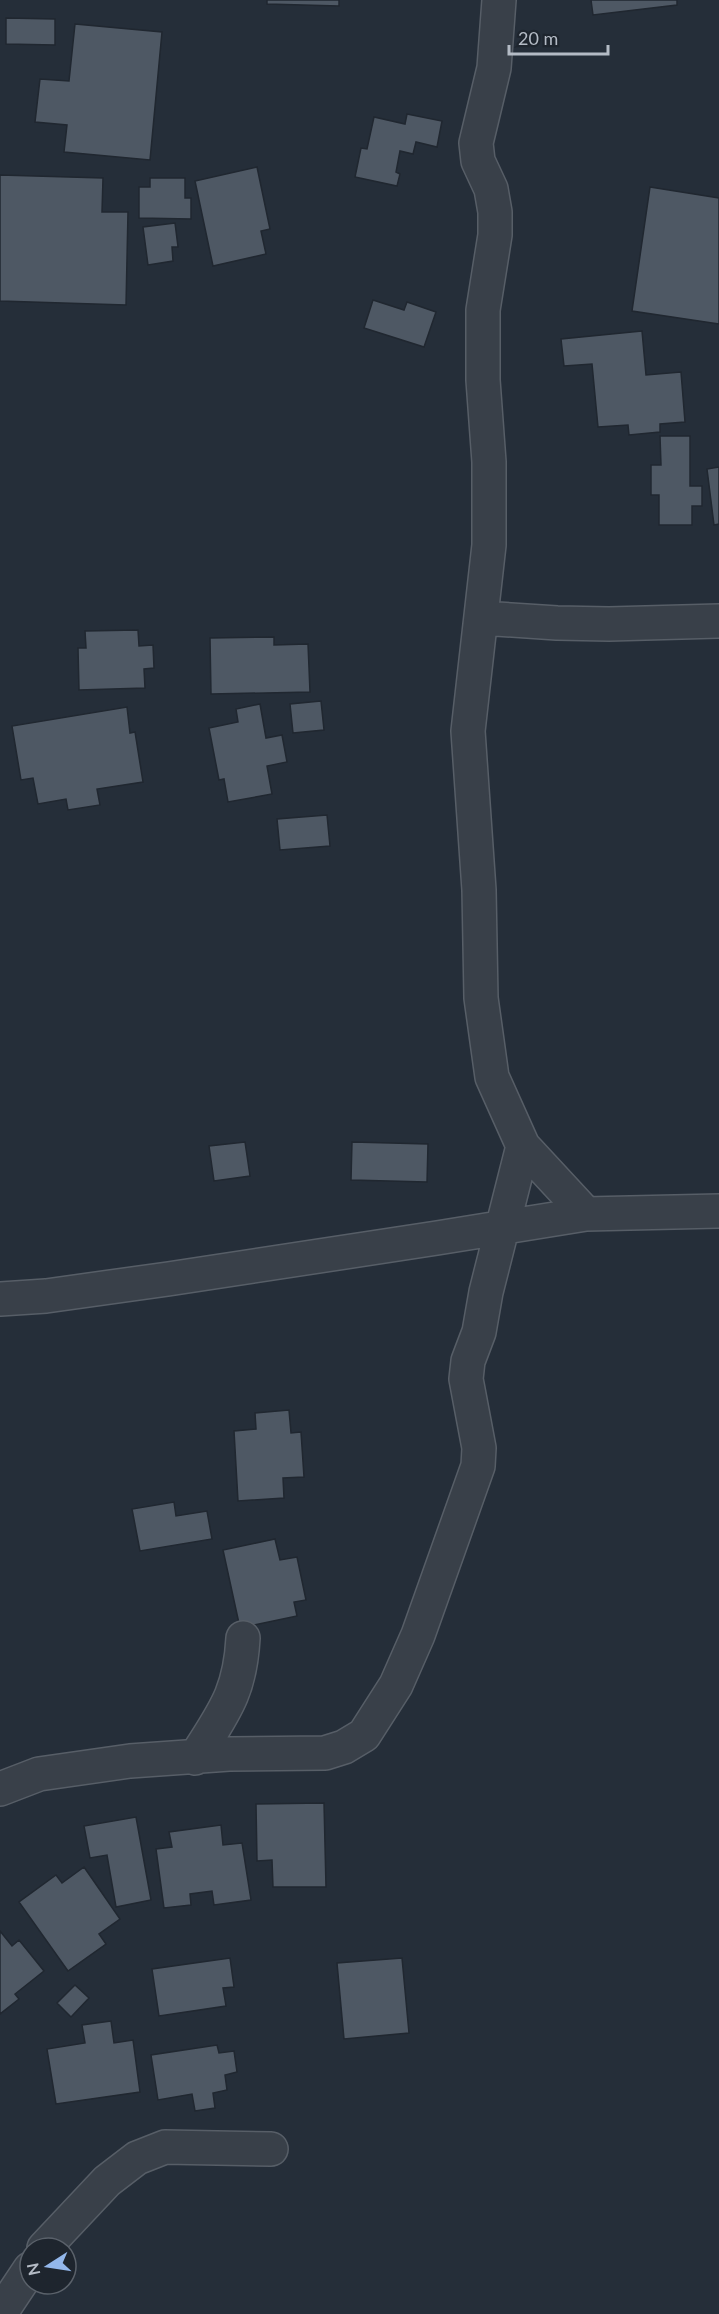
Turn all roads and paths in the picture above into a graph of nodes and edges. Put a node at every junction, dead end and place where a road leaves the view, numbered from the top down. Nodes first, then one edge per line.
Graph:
1 (499, 0) edge
2 (481, 618) junction
3 (719, 621) edge
4 (524, 1146) junction
5 (719, 1211) edge
6 (586, 1214) junction
7 (503, 1228) junction
8 (0, 1299) edge
9 (243, 1638) dead end
10 (195, 1758) junction
11 (0, 1789) edge
12 (271, 2149) dead end
13 (56, 2236) edge
14 (19, 2296) edge
15 (13, 2310) edge

1 - 2 street
2 - 3 street
2 - 4 street
4 - 6 street
4 - 7 street
5 - 6 street
6 - 7 street
7 - 8 street
7 - 10 street
9 - 10 street
10 - 11 street
12 - 13 street
14 - 15 street

